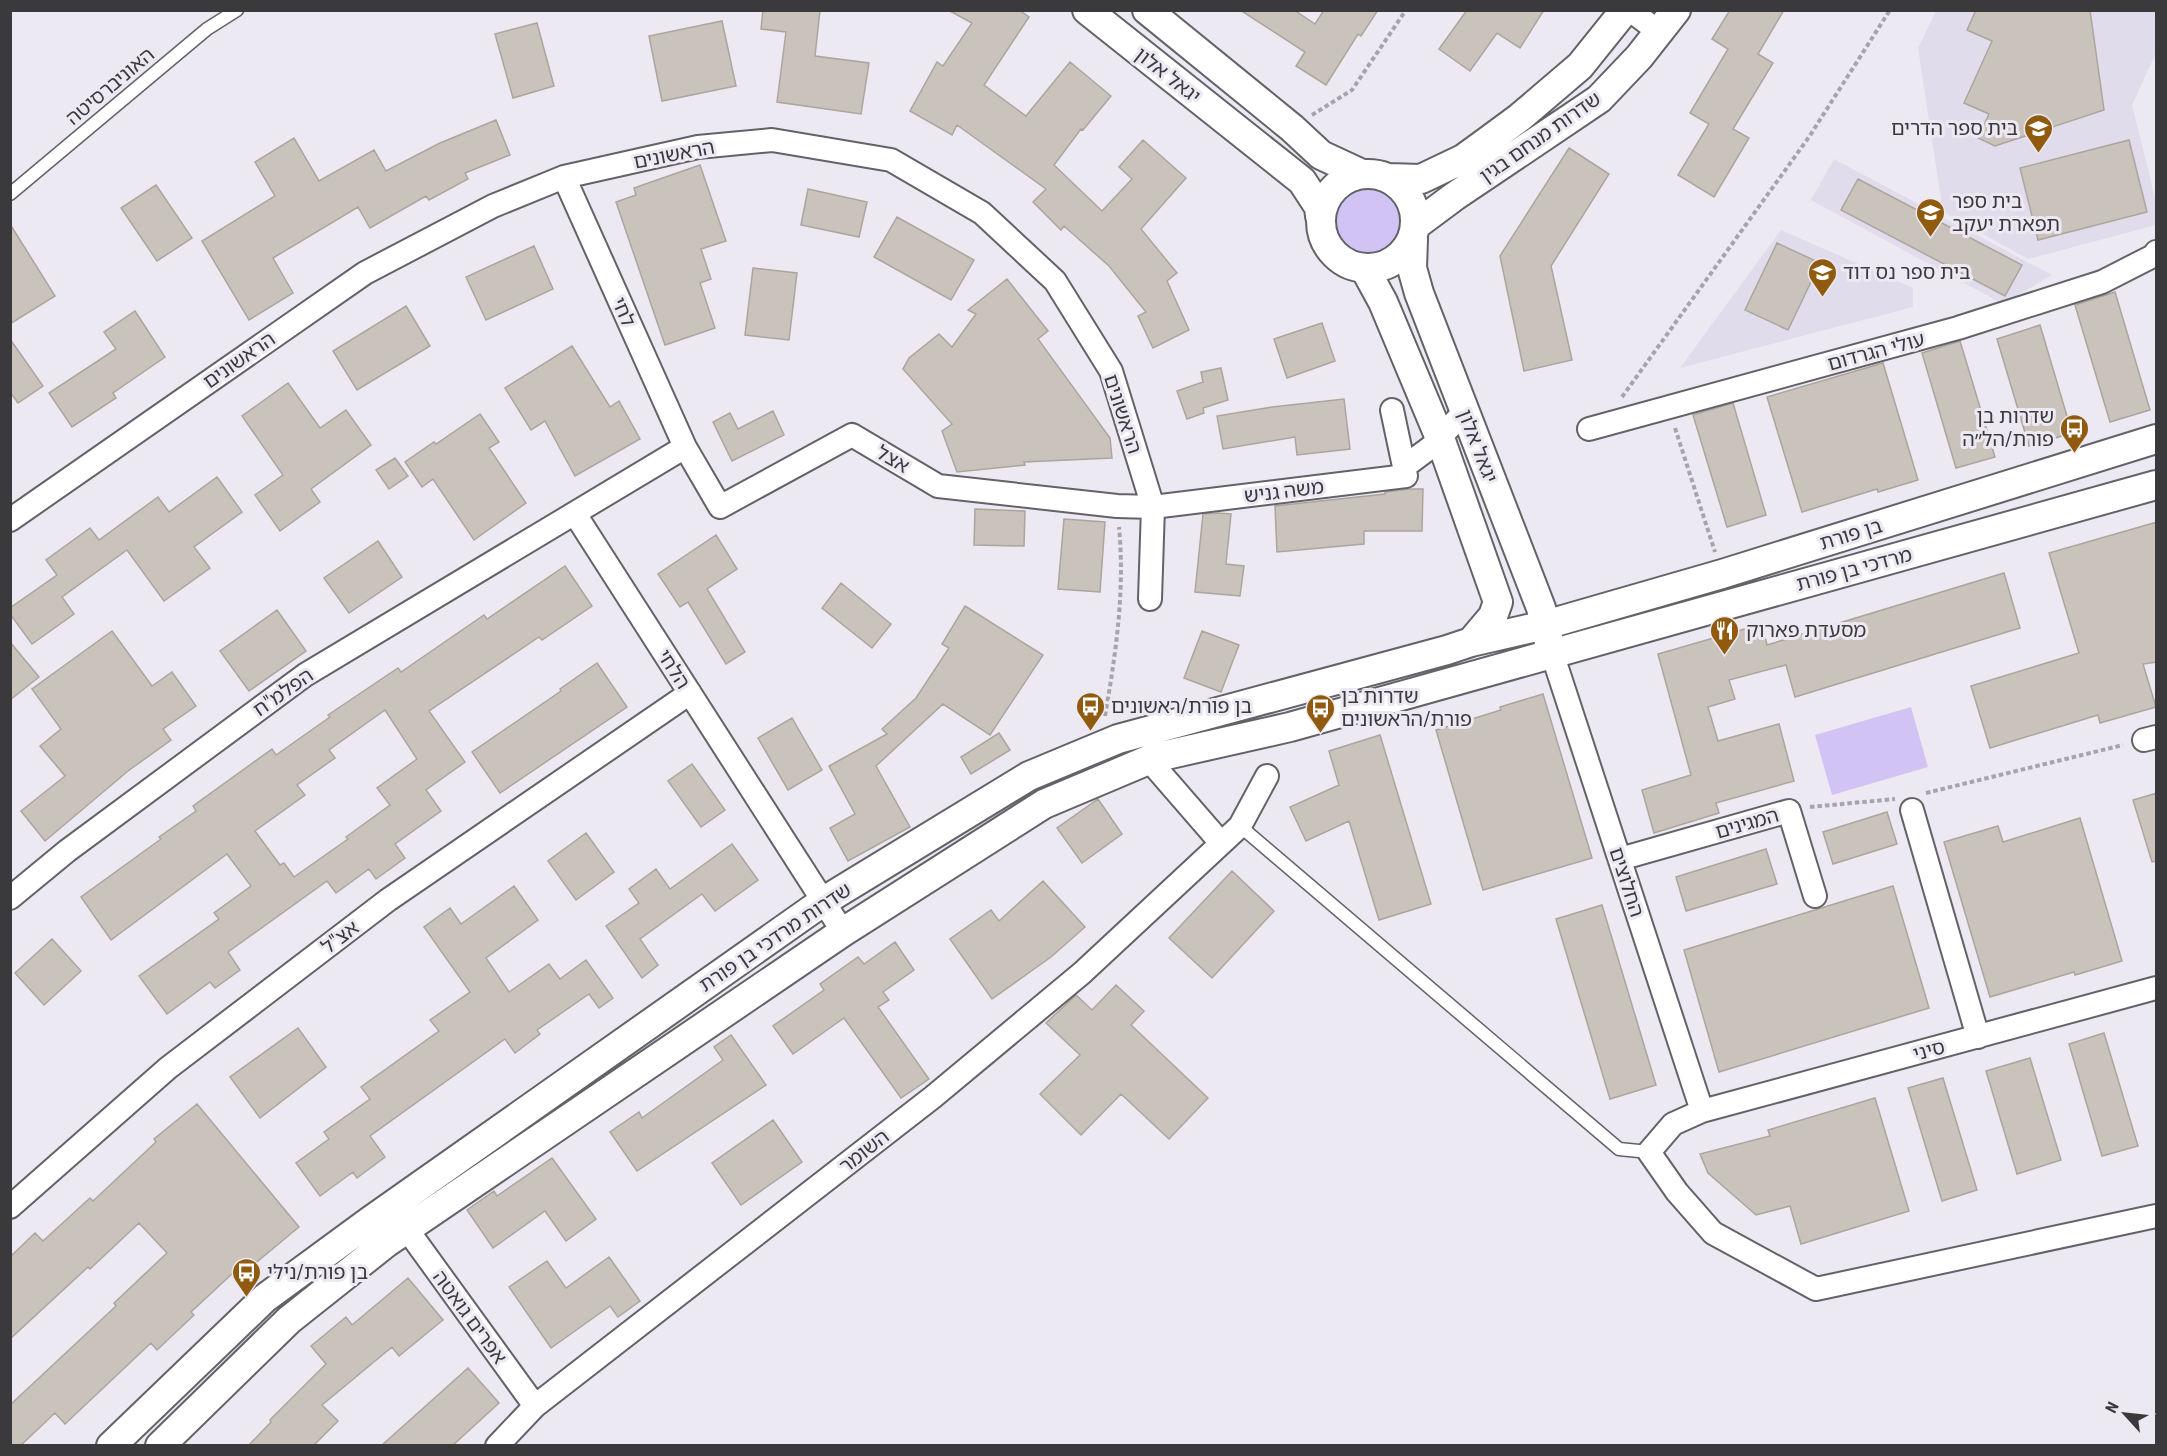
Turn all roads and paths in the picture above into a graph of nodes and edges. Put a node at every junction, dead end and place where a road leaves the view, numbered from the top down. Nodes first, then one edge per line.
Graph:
1 (237, 10) edge
2 (1087, 10) edge
3 (1147, 10) edge
4 (1406, 10) edge
5 (1625, 10) edge
6 (1630, 10) edge
7 (1890, 10) edge
8 (1667, 21) edge
9 (1292, 128) junction
10 (1362, 174) junction
11 (564, 177) junction
12 (1389, 178) junction
13 (10, 194) edge
14 (1320, 216) junction
15 (1414, 232) junction
16 (2157, 252) edge
17 (1365, 269) junction
18 (1668, 407) junction
19 (1392, 410) dead end
20 (1465, 411) junction
21 (1596, 427) joint
22 (1440, 438) junction
23 (2157, 439) edge
24 (685, 447) junction
25 (1404, 467) junction
26 (2157, 485) edge
27 (1117, 507) junction
28 (1153, 507) junction
29 (574, 514) junction
30 (10, 520) edge
31 (1722, 574) junction
32 (1150, 599) dead end
33 (1545, 625) junction
34 (1470, 642) junction
35 (1552, 653) junction
36 (690, 693) junction
37 (2150, 738) edge
38 (1100, 746) junction
39 (1149, 760) junction
40 (1267, 776) dead end
41 (1910, 801) junction
42 (1789, 811) junction
43 (1240, 826) junction
44 (1221, 843) junction
45 (1620, 859) junction
46 (1815, 896) dead end
47 (10, 898) edge
48 (824, 901) junction
49 (843, 932) junction
50 (2157, 988) edge
51 (1978, 1037) junction
52 (1702, 1111) junction
53 (1649, 1152) junction
54 (10, 1207) edge
55 (2157, 1216) edge
56 (406, 1228) junction
57 (535, 1406) junction
58 (111, 1446) edge
59 (160, 1446) edge
60 (497, 1446) edge

1 - 13 lane, האוניברסיטה
2 - 14 street, יגאל אלון
3 - 9 street, יגאל אלון
4 - 9 path
5 - 12 street, שדרות מנחם בגין
6 - 8 street
7 - 21 path
8 - 15 street, שדרות מנחם בגין
9 - 10 street, יגאל אלון
10 - 12 street
10 - 14 street
11 - 24 street, לחי
11 - 28 street, הראשונים
11 - 30 street, הראשונים
12 - 15 street
14 - 17 street
15 - 17 street
15 - 20 street, יגאל אלון
16 - 18 street, עולי הגרדום
17 - 22 street, יגאל אלון
18 - 21 street, עולי הגרדום
18 - 31 path
19 - 25 street
20 - 22 street, משה גניש
20 - 33 street, יגאל אלון
22 - 25 street, משה גניש
22 - 34 street, יגאל אלון
23 - 31 street, בן פורת
24 - 27 street, אצל
24 - 29 street
25 - 28 street, משה גניש
26 - 35 street, מרדכי בן פורת
27 - 28 street, אצל
27 - 38 path
28 - 32 street, הראשונים
29 - 36 street, הלחי
29 - 47 street, הפלמ"ח
31 - 33 street, בן פורת
33 - 34 street, שדרות מרדכי בן פורת
33 - 35 street, יגאל אלון
34 - 38 street, שדרות מרדכי בן פורת
35 - 39 street, שדרות מרדכי בן פורת
35 - 45 street, החלוצים
36 - 48 street, הלחי
36 - 54 street, אצ"ל
37 - 41 path
38 - 48 street, שדרות מרדכי בן פורת
39 - 44 street
39 - 49 street, שדרות מרדכי בן פורת
40 - 43 street, השומר
41 - 42 path
41 - 51 street
42 - 45 street, המגינים
42 - 46 street, המגינים
43 - 44 street, השומר
43 - 53 lane
44 - 57 street, השומר
45 - 52 street, החלוצים
48 - 49 street, הלחי
48 - 58 street, שדרות מרדכי בן פורת
49 - 56 street, שדרות מרדכי בן פורת
50 - 51 street, סיני
51 - 52 street, סיני
52 - 53 street, סיני
53 - 55 street
56 - 57 street, אפרים גואטה
56 - 59 street, שדרות מרדכי בן פורת
57 - 60 street, השומר

